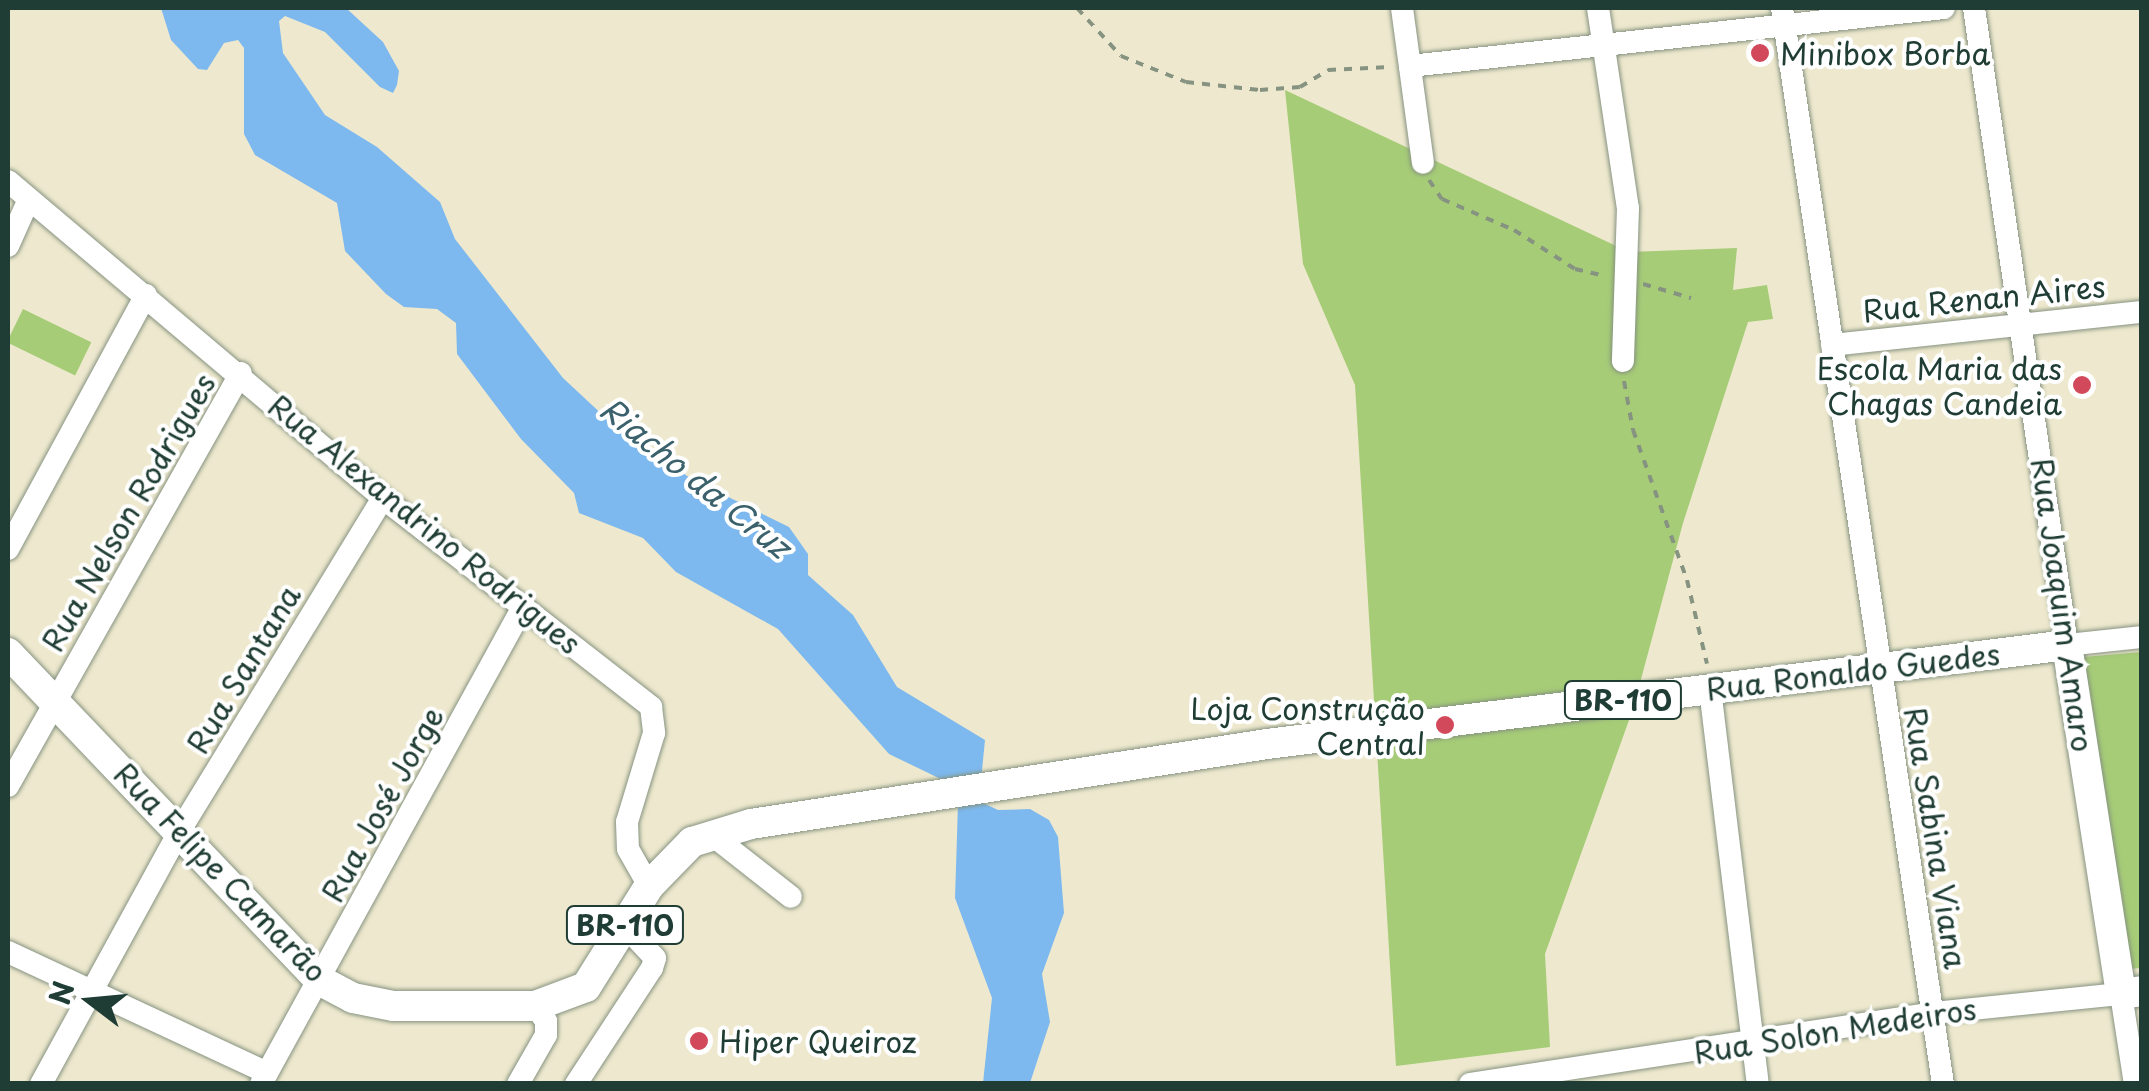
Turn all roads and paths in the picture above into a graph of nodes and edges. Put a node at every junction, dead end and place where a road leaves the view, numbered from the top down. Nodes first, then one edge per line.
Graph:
1 (1077, 8) edge
2 (1402, 8) edge
3 (1598, 8) edge
4 (1944, 8) edge
5 (1974, 8) edge
6 (1784, 16) edge
7 (1605, 46) junction
8 (1410, 66) junction
9 (1423, 163) joint
10 (8, 182) edge
11 (29, 200) junction
12 (8, 246) edge
13 (1628, 281) junction
14 (146, 295) junction
15 (1692, 298) dead end
16 (2142, 312) edge
17 (2024, 325) junction
18 (1832, 345) junction
19 (1622, 362) joint
20 (241, 373) junction
21 (383, 498) junction
22 (8, 548) edge
23 (524, 605) junction
24 (2142, 637) edge
25 (2067, 645) junction
26 (8, 652) edge
27 (1880, 666) junction
28 (1710, 689) junction
29 (55, 702) junction
30 (8, 786) edge
31 (178, 832) junction
32 (712, 835) junction
33 (650, 886) junction
34 (791, 897) dead end
35 (625, 926) junction
36 (8, 952) edge
37 (319, 980) junction
38 (92, 991) junction
39 (2131, 992) edge
40 (535, 1006) junction
41 (1933, 1013) junction
42 (1752, 1041) junction
43 (1590, 1077) edge
44 (264, 1078) edge
45 (41, 1084) edge
46 (518, 1084) edge
47 (576, 1084) edge
48 (1470, 1084) edge
49 (1758, 1084) edge
50 (1943, 1084) edge
51 (2134, 1084) edge

1 - 8 path
2 - 8 street
3 - 7 street
4 - 6 street
5 - 17 street, Rua Joaquim Amaro
6 - 7 street
6 - 18 street, Rua Sabina Viana
7 - 8 street
7 - 13 street
8 - 9 street
9 - 13 path
10 - 11 street, Rua Alexandrino Rodrigues
11 - 12 street
11 - 14 street, Rua Alexandrino Rodrigues
13 - 15 path
13 - 19 street
14 - 20 street, Rua Alexandrino Rodrigues
14 - 22 street
16 - 17 street, Rua Renan Aires
17 - 18 street, Rua Renan Aires
17 - 25 street, Rua Joaquim Amaro
18 - 27 street, Rua Sabina Viana
19 - 28 path
20 - 21 street, Rua Alexandrino Rodrigues
20 - 29 street, Rua Nelson Rodrigues
21 - 23 street, Rua Alexandrino Rodrigues
21 - 31 street, Rua Santana
23 - 33 street, Rua Alexandrino Rodrigues
23 - 37 street, Rua José Jorge
24 - 25 street, Rua Ronaldo Guedes / BR-110
25 - 27 main road, Rua Ronaldo Guedes / BR-110
25 - 39 main road, Rua Joaquim Amaro
26 - 29 main road, Rua Felipe Camarão
27 - 28 main road, Rua Ronaldo Guedes / BR-110
27 - 41 street, Rua Sabina Viana
28 - 32 main road, Rua Ronaldo Guedes / BR-110
28 - 42 street
29 - 30 street, Rua Nelson Rodrigues
29 - 31 main road, Rua Felipe Camarão
31 - 37 main road, Rua Felipe Camarão
31 - 38 street, Rua Santana
32 - 33 main road, BR-110
32 - 34 street
33 - 35 main road, BR-110
35 - 40 main road, BR-110
35 - 47 street
36 - 38 street
37 - 40 main road, Rua Felipe Camarão
37 - 44 street, Rua José Jorge
38 - 44 street
38 - 45 street, Rua Santana
39 - 41 street, Rua Solon Medeiros
39 - 51 street, Rua Joaquim Amaro
40 - 46 street
41 - 42 street, Rua Solon Medeiros
41 - 50 street, Rua Sabina Viana
42 - 43 street, Rua Solon Medeiros
42 - 49 street
43 - 48 street, Rua Solon Medeiros

